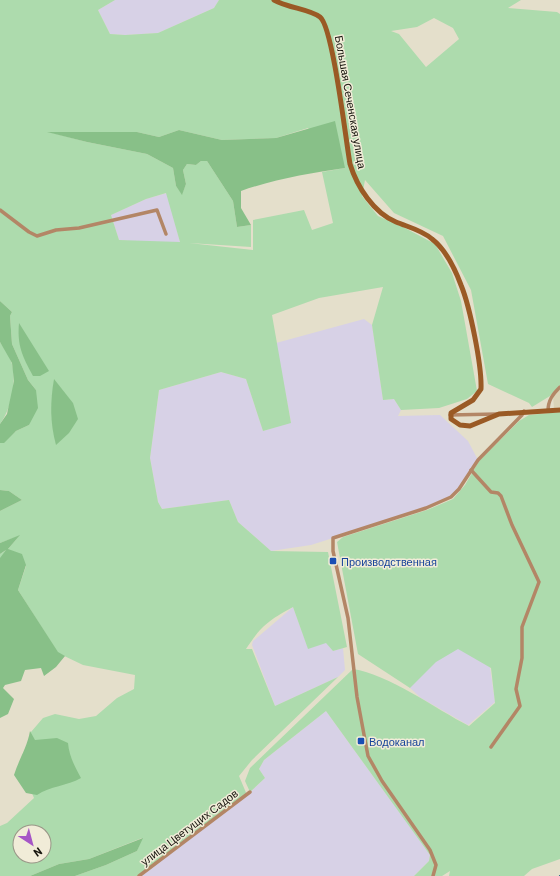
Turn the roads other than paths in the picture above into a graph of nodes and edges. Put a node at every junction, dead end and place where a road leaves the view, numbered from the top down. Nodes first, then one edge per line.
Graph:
1 (274, 0) edge
2 (0, 210) edge
3 (166, 234) dead end
4 (560, 387) edge
5 (548, 410) junction
6 (560, 410) edge
7 (524, 411) junction
8 (499, 414) junction
9 (450, 415) junction
10 (471, 470) junction
11 (491, 747) dead end
12 (250, 792) dead end
13 (139, 876) edge
14 (433, 876) edge

1 - 9 street, Большая Сеченская улица
2 - 3 street
4 - 5 street
5 - 6 street
5 - 7 street
7 - 8 street
7 - 10 street
8 - 9 street
8 - 9 street
10 - 11 street
10 - 14 street
12 - 13 street, улица Цветущих Садов

